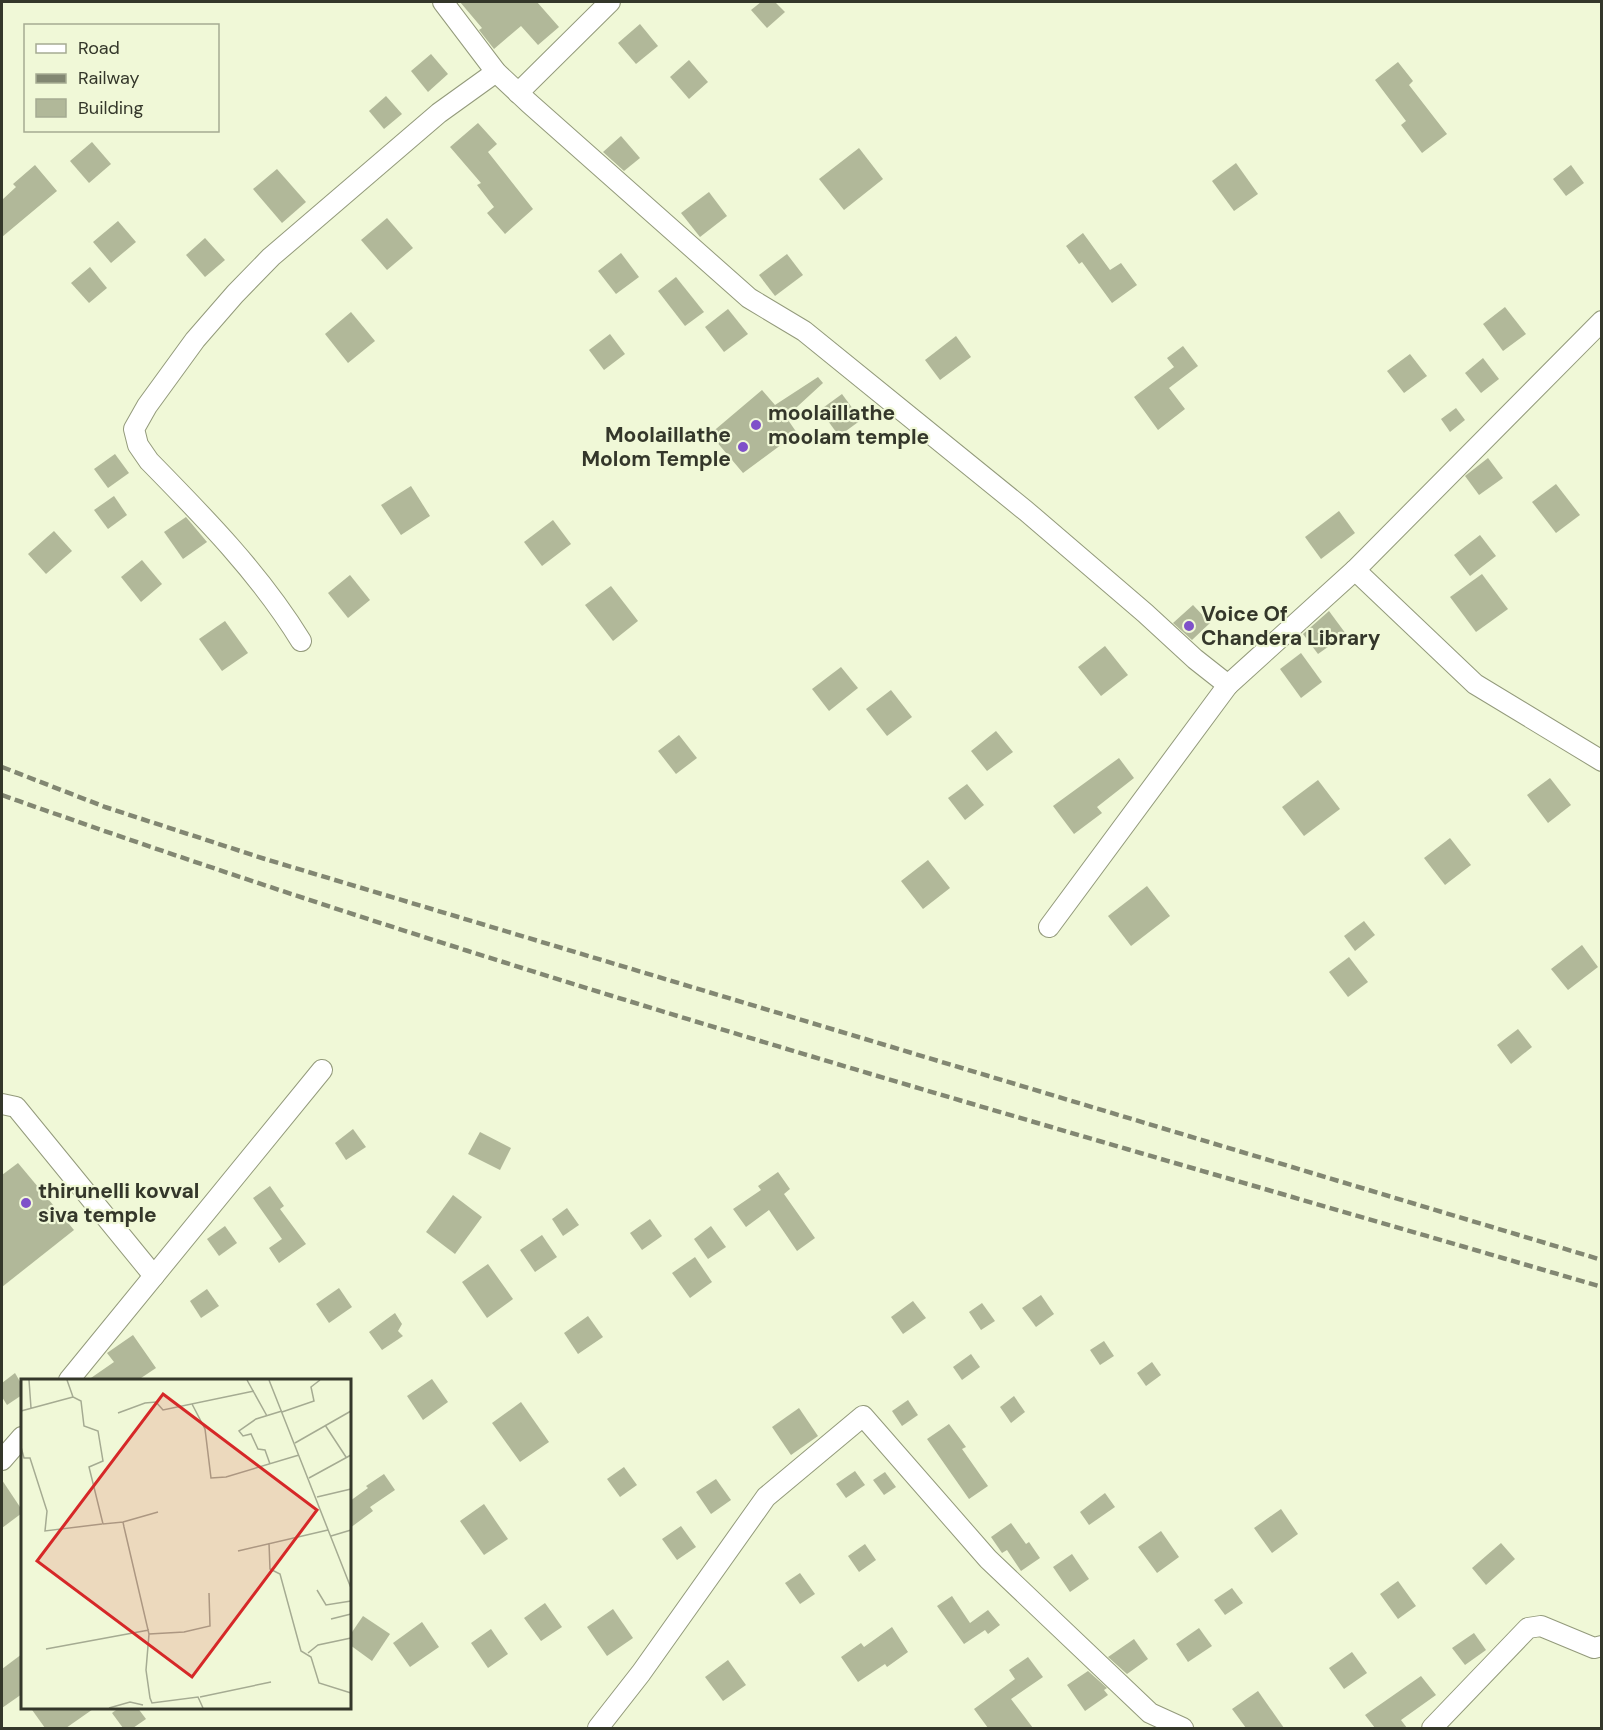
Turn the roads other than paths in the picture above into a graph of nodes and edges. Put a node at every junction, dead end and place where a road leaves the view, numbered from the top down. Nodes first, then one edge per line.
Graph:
1 (443, 2) edge
2 (610, 2) edge
3 (496, 72) junction
4 (518, 93) junction
5 (1602, 321) edge
6 (1355, 570) junction
7 (301, 641) dead end
8 (1228, 685) junction
9 (1602, 761) edge
10 (1049, 927) dead end
11 (322, 1070) dead end
12 (2, 1104) edge
13 (154, 1276) junction
14 (70, 1379) edge
15 (21, 1438) edge
16 (2, 1460) edge
17 (1602, 1646) edge
18 (598, 1728) edge
19 (1183, 1728) edge
20 (1432, 1728) edge

1 - 3 street
2 - 4 street
3 - 4 street
3 - 7 street
4 - 8 street
5 - 6 street
6 - 8 street
6 - 9 street
8 - 10 street
11 - 13 street
12 - 13 street
13 - 14 street
15 - 16 street
17 - 20 street
18 - 19 street

